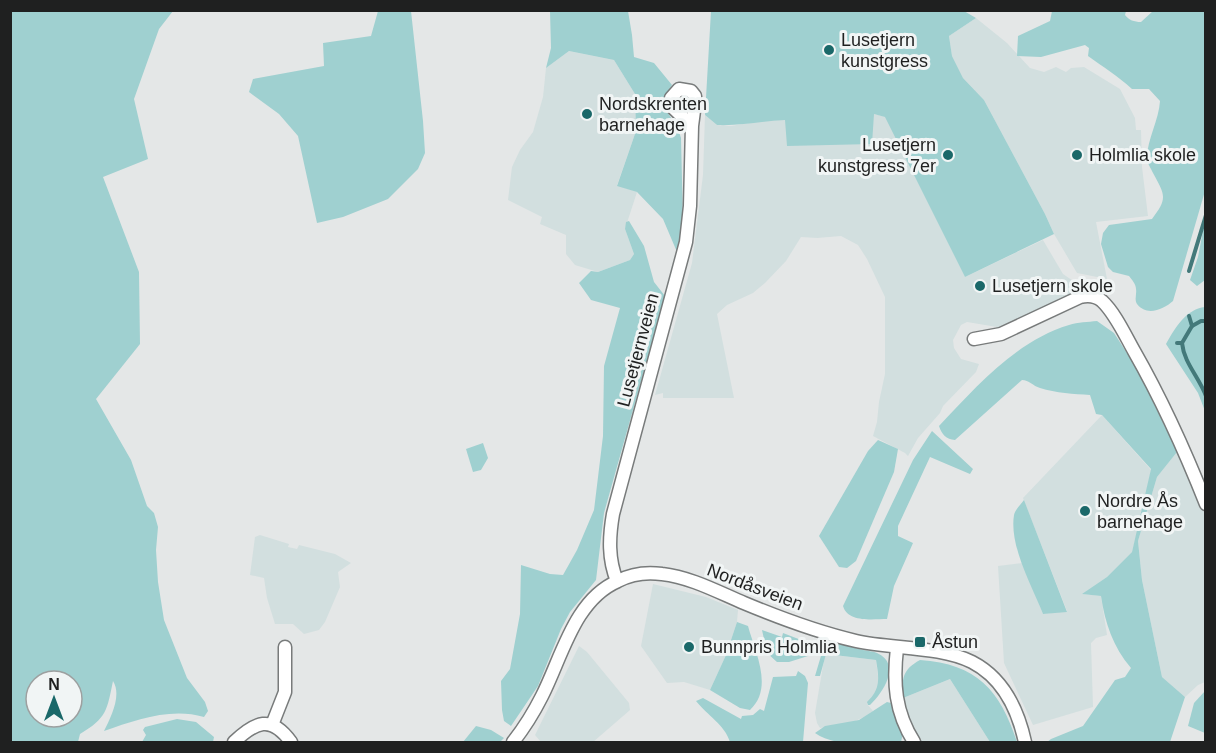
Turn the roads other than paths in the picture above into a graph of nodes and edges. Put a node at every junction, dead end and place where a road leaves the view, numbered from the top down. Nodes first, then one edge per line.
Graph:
1 (692, 126) dead end
2 (974, 339) dead end
3 (1206, 504) edge
4 (617, 581) junction
5 (285, 647) dead end
6 (897, 648) junction
7 (272, 725) junction
8 (234, 742) edge
9 (291, 742) edge
10 (513, 742) edge
11 (914, 742) edge
12 (1025, 742) edge

1 - 4 street, Lusetjernveien
2 - 3 street
4 - 6 street, Nordåsveien
4 - 10 street, Nordåsveien
5 - 7 street
6 - 11 street
6 - 12 street, Nordåsveien
7 - 8 street
7 - 9 street

